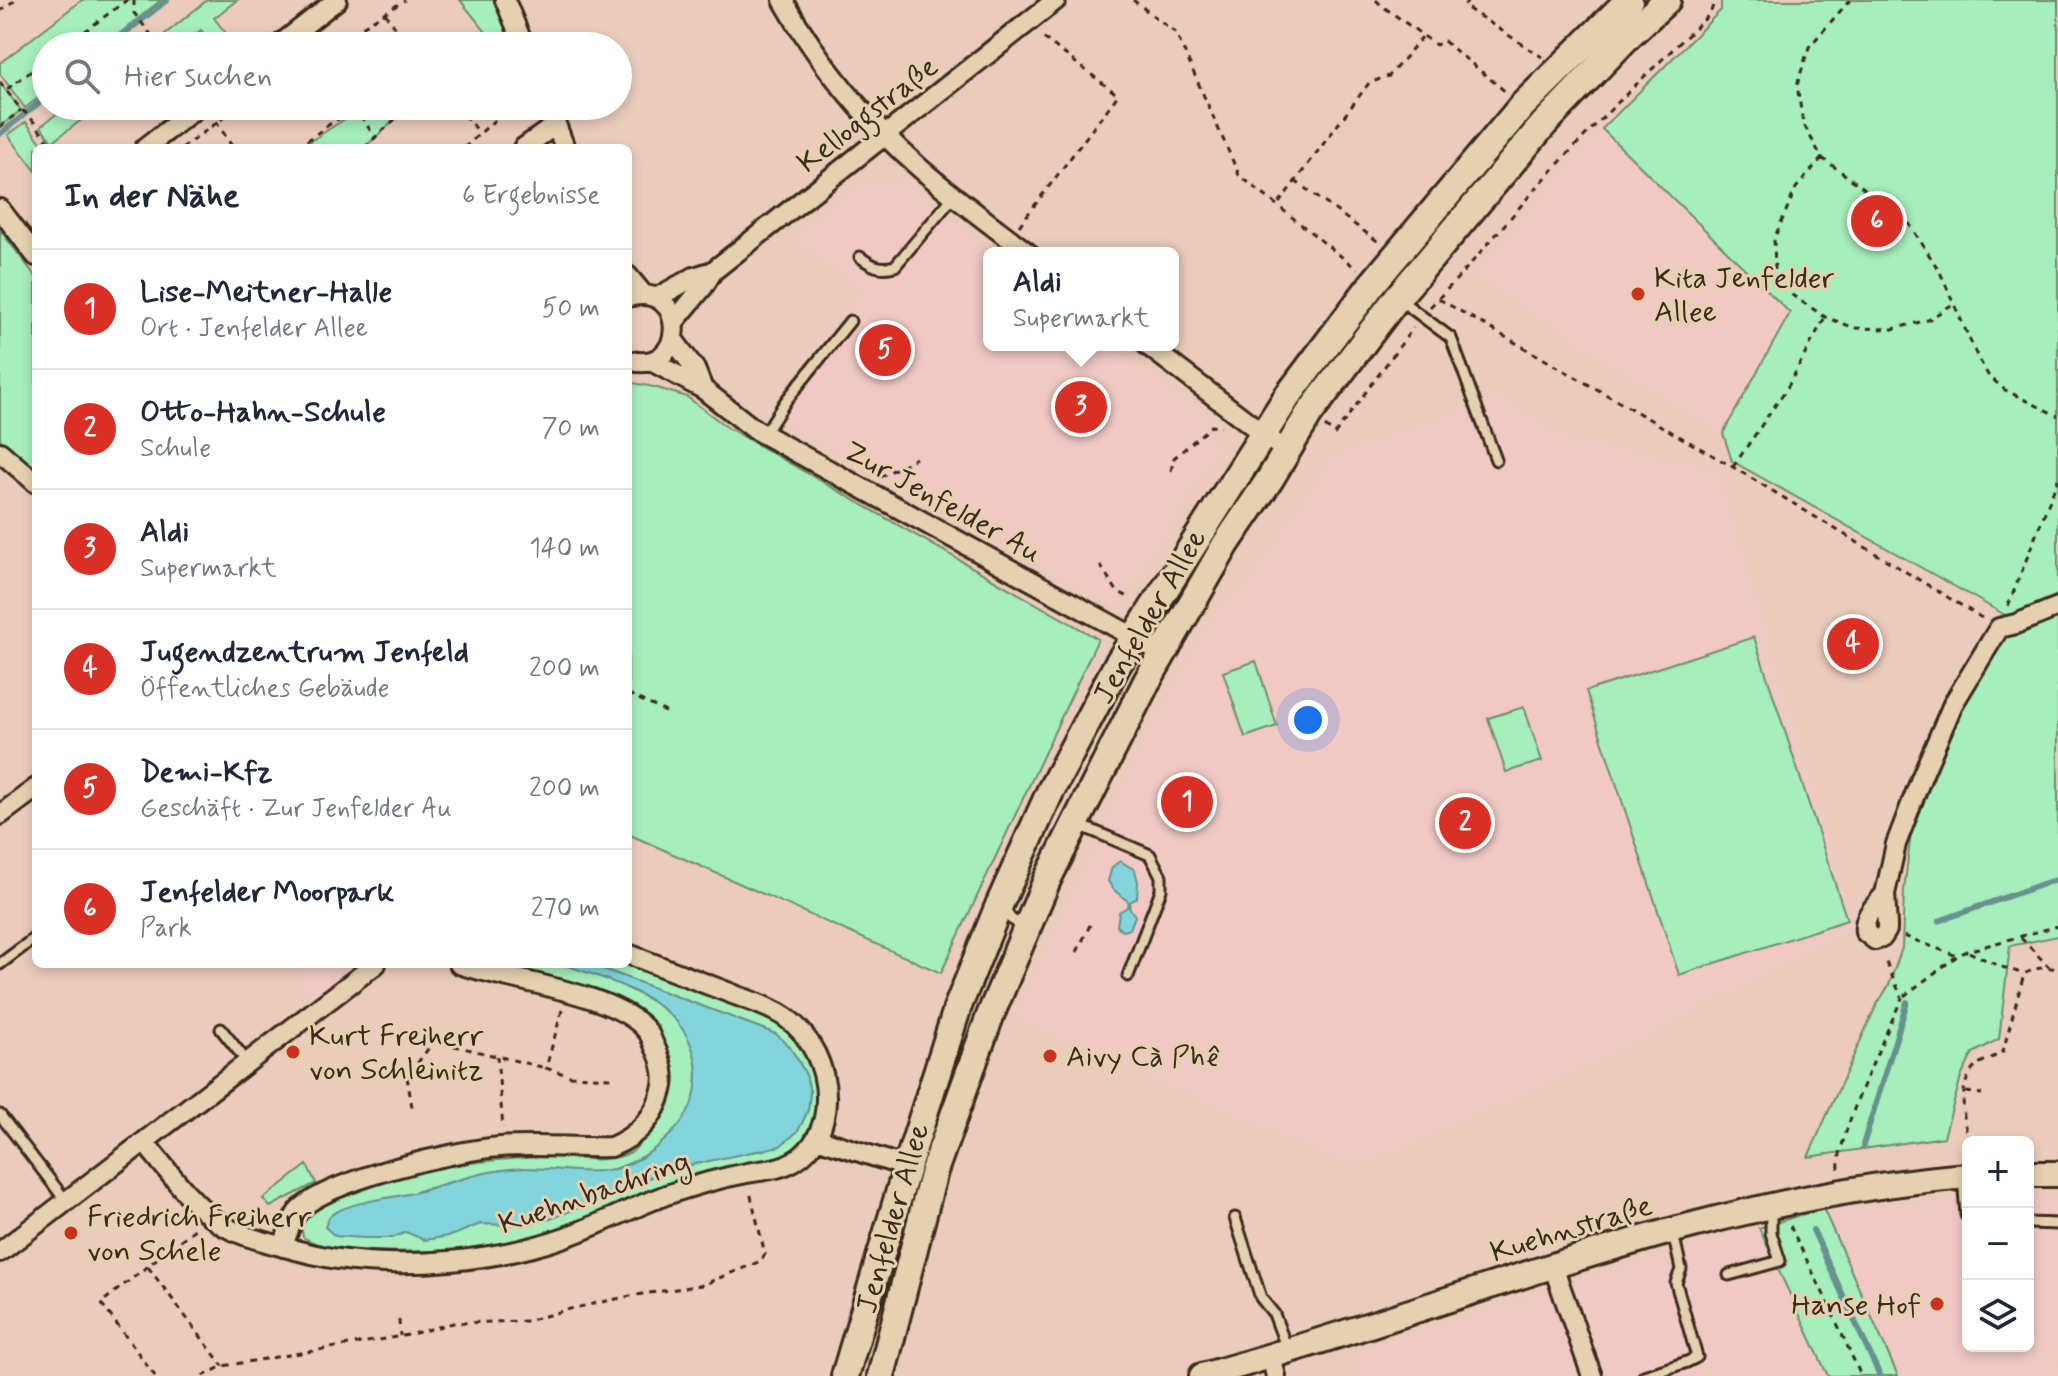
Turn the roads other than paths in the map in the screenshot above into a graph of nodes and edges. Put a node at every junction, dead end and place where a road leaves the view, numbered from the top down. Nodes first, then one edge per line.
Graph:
1 (337, 0) edge
2 (505, 0) edge
3 (783, 0) edge
4 (1056, 0) edge
5 (1629, 0) edge
6 (1667, 0) edge
7 (296, 32) edge
8 (518, 32) edge
9 (189, 120) edge
10 (554, 120) edge
11 (558, 129) junction
12 (885, 136) junction
13 (151, 144) edge
14 (529, 144) edge
15 (564, 144) edge
16 (954, 196) junction
17 (0, 209) edge
18 (32, 243) edge
19 (1020, 247) edge
20 (860, 257) dead end
21 (713, 271) junction
22 (642, 296) edge
23 (1397, 298) junction
24 (850, 321) dead end
25 (674, 330) junction
26 (1155, 351) edge
27 (632, 361) edge
28 (651, 361) junction
29 (703, 389) junction
30 (1254, 426) junction
31 (764, 435) junction
32 (0, 452) edge
33 (1287, 452) junction
34 (1496, 460) dead end
35 (32, 480) edge
36 (1226, 520) junction
37 (2058, 607) edge
38 (1134, 637) junction
39 (1163, 653) junction
40 (32, 791) edge
41 (0, 815) edge
42 (1074, 823) junction
43 (1000, 903) junction
44 (1026, 929) junction
45 (1883, 935) road end
46 (32, 940) edge
47 (632, 956) edge
48 (0, 964) edge
49 (371, 968) edge
50 (472, 968) edge
51 (1128, 976) dead end
52 (221, 1029) dead end
53 (248, 1063) junction
54 (0, 1115) edge
55 (816, 1138) junction
56 (144, 1142) junction
57 (907, 1167) junction
58 (2034, 1174) edge
59 (2058, 1174) edge
60 (1962, 1176) edge
61 (929, 1187) junction
62 (66, 1201) junction
63 (1771, 1206) junction
64 (1235, 1218) dead end
65 (2034, 1223) edge
66 (2058, 1224) edge
67 (1672, 1230) junction
68 (283, 1247) junction
69 (0, 1252) edge
70 (1553, 1266) junction
71 (1729, 1275) dead end
72 (1278, 1362) edge
73 (845, 1376) edge
74 (881, 1376) edge
75 (1202, 1376) edge
76 (1592, 1376) edge
77 (1644, 1376) edge

1 - 7 street
2 - 8 street
3 - 12 street
4 - 12 street, Kelloggstraße
5 - 30 main road, Jenfelder Allee
6 - 23 main road, Jenfelder Allee
9 - 13 street
10 - 11 street
11 - 14 street
11 - 15 street
12 - 16 street
12 - 21 street, Kelloggstraße
16 - 19 street
16 - 20 lane
17 - 18 street
21 - 22 street, Kelloggstraße
21 - 25 street, Kelloggstraße
22 - 25 street, Zur Jenfelder Au
23 - 33 main road, Jenfelder Allee
23 - 34 lane
24 - 31 lane
25 - 28 street, Kelloggstraße
25 - 29 street, Zur Jenfelder Au
26 - 30 street
27 - 28 street
28 - 29 street, Zur Jenfelder Au
29 - 31 street, Zur Jenfelder Au
30 - 33 street
30 - 36 main road, Jenfelder Allee
31 - 38 street, Zur Jenfelder Au
32 - 35 street
33 - 36 main road, Jenfelder Allee
36 - 38 main road, Jenfelder Allee
36 - 39 main road, Jenfelder Allee
37 - 45 street
38 - 39 street, Zur Jenfelder Au
38 - 43 main road, Jenfelder Allee
39 - 42 main road, Jenfelder Allee
40 - 41 street
42 - 44 main road, Jenfelder Allee
42 - 51 lane
43 - 44 lane
43 - 57 main road, Jenfelder Allee
44 - 61 main road, Jenfelder Allee
46 - 48 lane
47 - 55 street
49 - 53 street
50 - 68 street, Kuehnbachring
52 - 53 lane
53 - 56 street
54 - 62 lane
55 - 57 street
55 - 68 street, Kuehnbachring
56 - 62 street
56 - 68 street, Kuehnbachring
57 - 61 main road
57 - 73 main road, Jenfelder Allee
58 - 59 street
60 - 63 street, Kuehnstraße
61 - 74 main road, Jenfelder Allee
62 - 69 street
63 - 67 street, Kuehnstraße
63 - 71 lane
64 - 72 lane
65 - 66 lane
67 - 70 street, Kuehnstraße
67 - 77 lane
70 - 72 street, Kuehnstraße
70 - 76 street
72 - 75 street, Kuehnstraße

